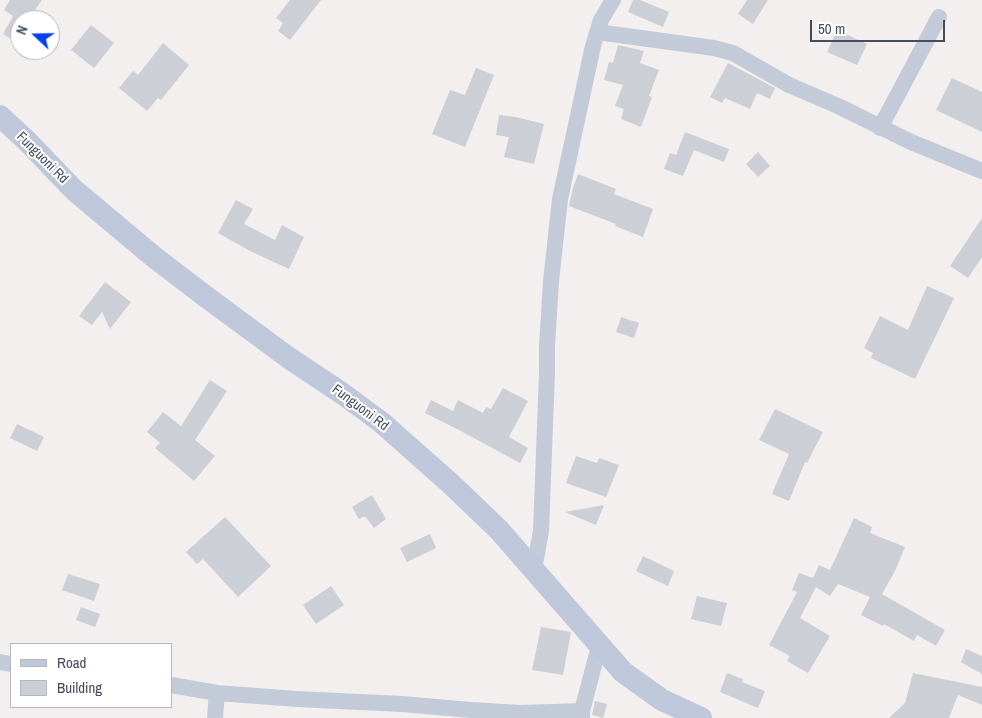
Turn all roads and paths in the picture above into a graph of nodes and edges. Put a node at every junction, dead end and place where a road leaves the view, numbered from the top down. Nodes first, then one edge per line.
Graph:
1 (613, 0) edge
2 (939, 17) dead end
3 (597, 32) junction
4 (0, 116) edge
5 (880, 128) junction
6 (982, 171) edge
7 (534, 570) junction
8 (599, 646) junction
9 (172, 685) edge
10 (216, 693) junction
11 (582, 714) edge
12 (216, 718) edge
13 (701, 718) edge

1 - 3 street
2 - 5 street
3 - 5 street
3 - 7 street
4 - 7 street, Funguoni Rd
5 - 6 street
7 - 8 street, Funguoni Rd
8 - 11 street
8 - 13 street, Funguoni Rd
9 - 10 street
10 - 11 street
10 - 12 street

